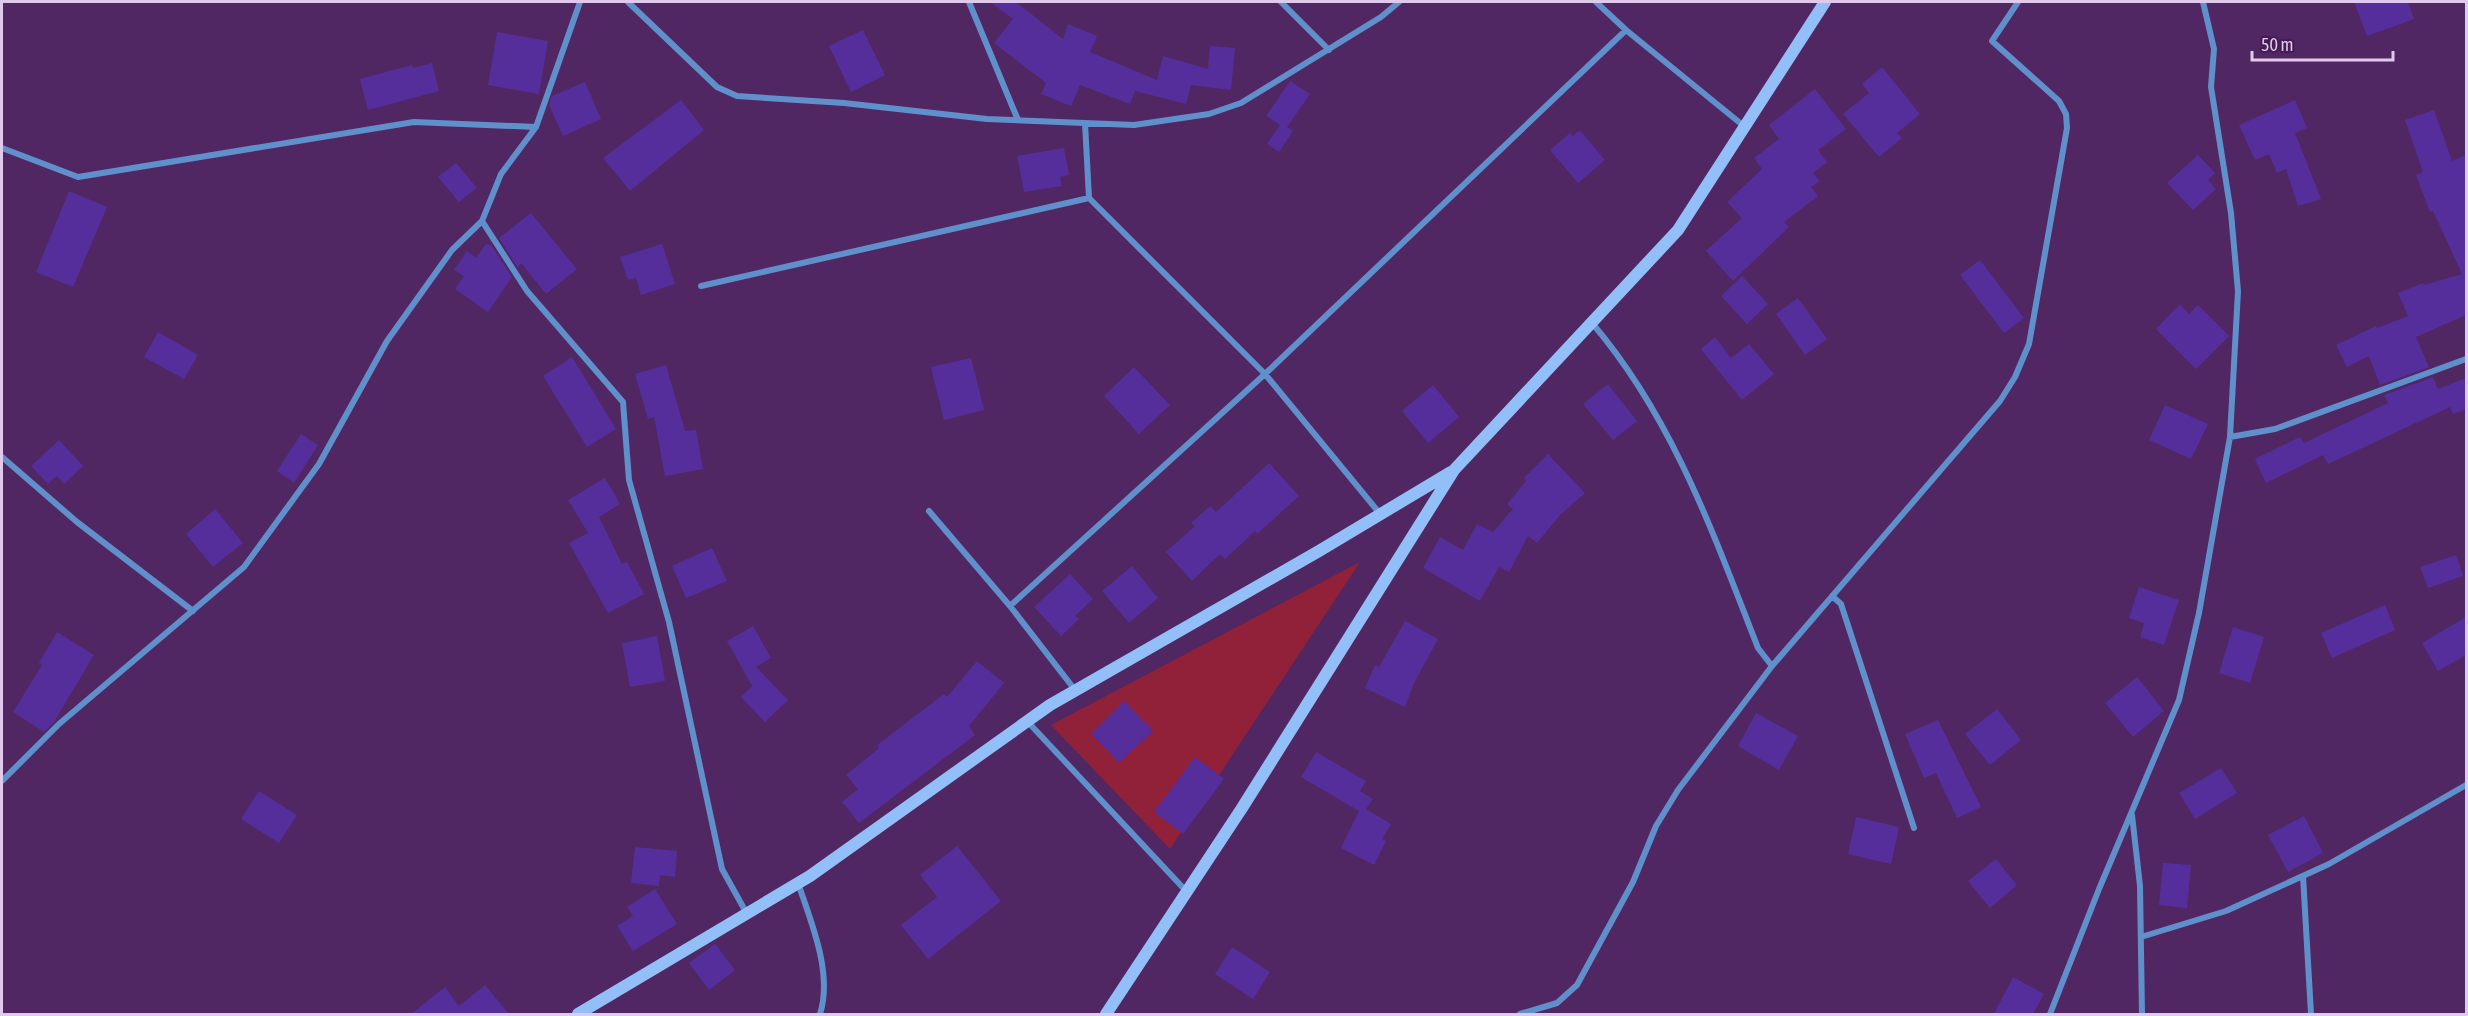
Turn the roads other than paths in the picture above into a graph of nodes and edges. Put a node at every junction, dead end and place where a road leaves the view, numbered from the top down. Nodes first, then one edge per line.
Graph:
1 (580, 2) edge
2 (628, 2) edge
3 (969, 2) edge
4 (1281, 2) edge
5 (1399, 2) edge
6 (1596, 2) edge
7 (1825, 2) edge
8 (2018, 2) edge
9 (2203, 2) edge
10 (1626, 30) junction
11 (1329, 50) junction
12 (1018, 120) junction
13 (1084, 123) junction
14 (536, 127) junction
15 (1745, 127) junction
16 (2, 148) edge
17 (1089, 198) junction
18 (482, 221) junction
19 (701, 286) dead end
20 (1592, 323) junction
21 (2466, 359) edge
22 (1265, 374) junction
23 (2229, 437) junction
24 (2, 457) edge
25 (1454, 470) junction
26 (929, 512) dead end
27 (1381, 514) junction
28 (1832, 596) junction
29 (1010, 606) junction
30 (193, 611) junction
31 (1772, 666) junction
32 (1075, 690) junction
33 (1026, 721) junction
34 (2, 781) edge
35 (2466, 784) edge
36 (2132, 812) junction
37 (1914, 828) dead end
38 (2303, 876) junction
39 (798, 883) junction
40 (1187, 892) junction
41 (747, 914) junction
42 (2141, 937) junction
43 (578, 1014) edge
44 (820, 1014) edge
45 (1106, 1014) edge
46 (1520, 1014) edge
47 (2050, 1014) edge
48 (2142, 1014) edge
49 (2311, 1014) edge

1 - 14 street
2 - 12 street
3 - 12 street
4 - 11 street
5 - 11 street
6 - 10 street
7 - 15 street
8 - 28 street
9 - 23 street
10 - 15 street
10 - 22 street
11 - 13 street
12 - 13 street
13 - 17 street
14 - 16 street
14 - 18 street
15 - 20 street
17 - 19 street
17 - 22 street
18 - 30 street
18 - 41 street
20 - 25 street
20 - 31 street
21 - 23 street
22 - 27 street
22 - 29 street
23 - 36 street
24 - 30 street
25 - 27 street
25 - 40 street
26 - 29 street
27 - 32 street
28 - 31 street
28 - 37 street
29 - 32 street
30 - 34 street
31 - 46 street
32 - 33 street
33 - 39 street
33 - 40 street
35 - 38 street
36 - 42 street
36 - 47 street
38 - 42 street
38 - 49 street
39 - 41 street
39 - 44 street
40 - 45 street
41 - 43 street
42 - 48 street

